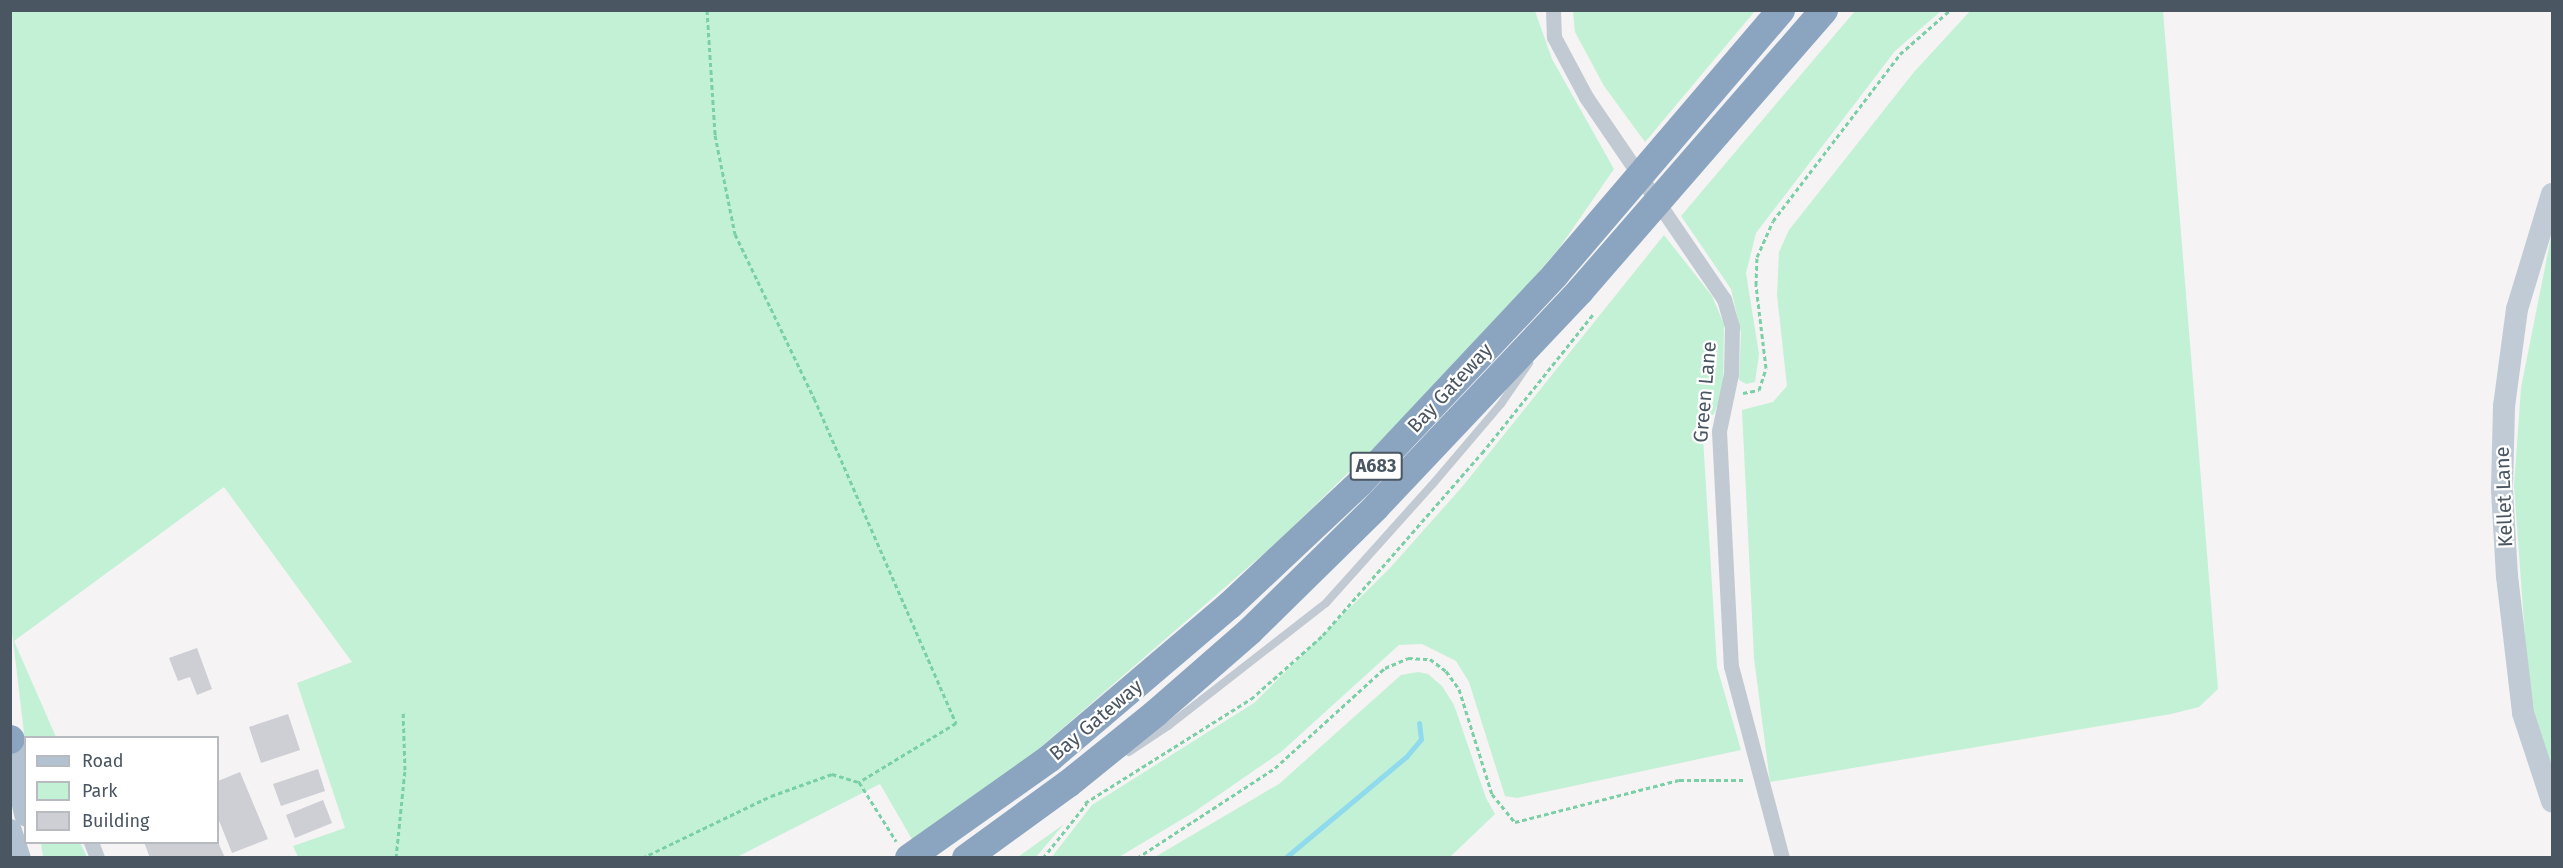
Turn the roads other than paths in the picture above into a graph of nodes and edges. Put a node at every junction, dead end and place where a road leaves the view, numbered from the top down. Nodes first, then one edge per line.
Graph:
1 (1553, 10) edge
2 (1781, 10) edge
3 (1824, 10) edge
4 (2553, 194) edge
5 (1580, 291) junction
6 (1540, 348) dead end
7 (1534, 357) dead end
8 (11, 739) edge
9 (1118, 759) dead end
10 (1108, 766) dead end
11 (2553, 801) edge
12 (24, 804) edge
13 (10, 831) edge
14 (91, 844) edge
15 (905, 853) edge
16 (19, 858) edge
17 (97, 858) edge
18 (967, 858) edge
19 (1782, 858) edge

1 - 19 street, Green Lane
2 - 15 highway, Bay Gateway / A683
3 - 5 highway, Bay Gateway / A683
4 - 11 street, Kellet Lane
5 - 6 lane
5 - 18 highway, Bay Gateway / A683
7 - 9 lane
8 - 12 main road
10 - 18 lane
13 - 16 main road
14 - 17 street

